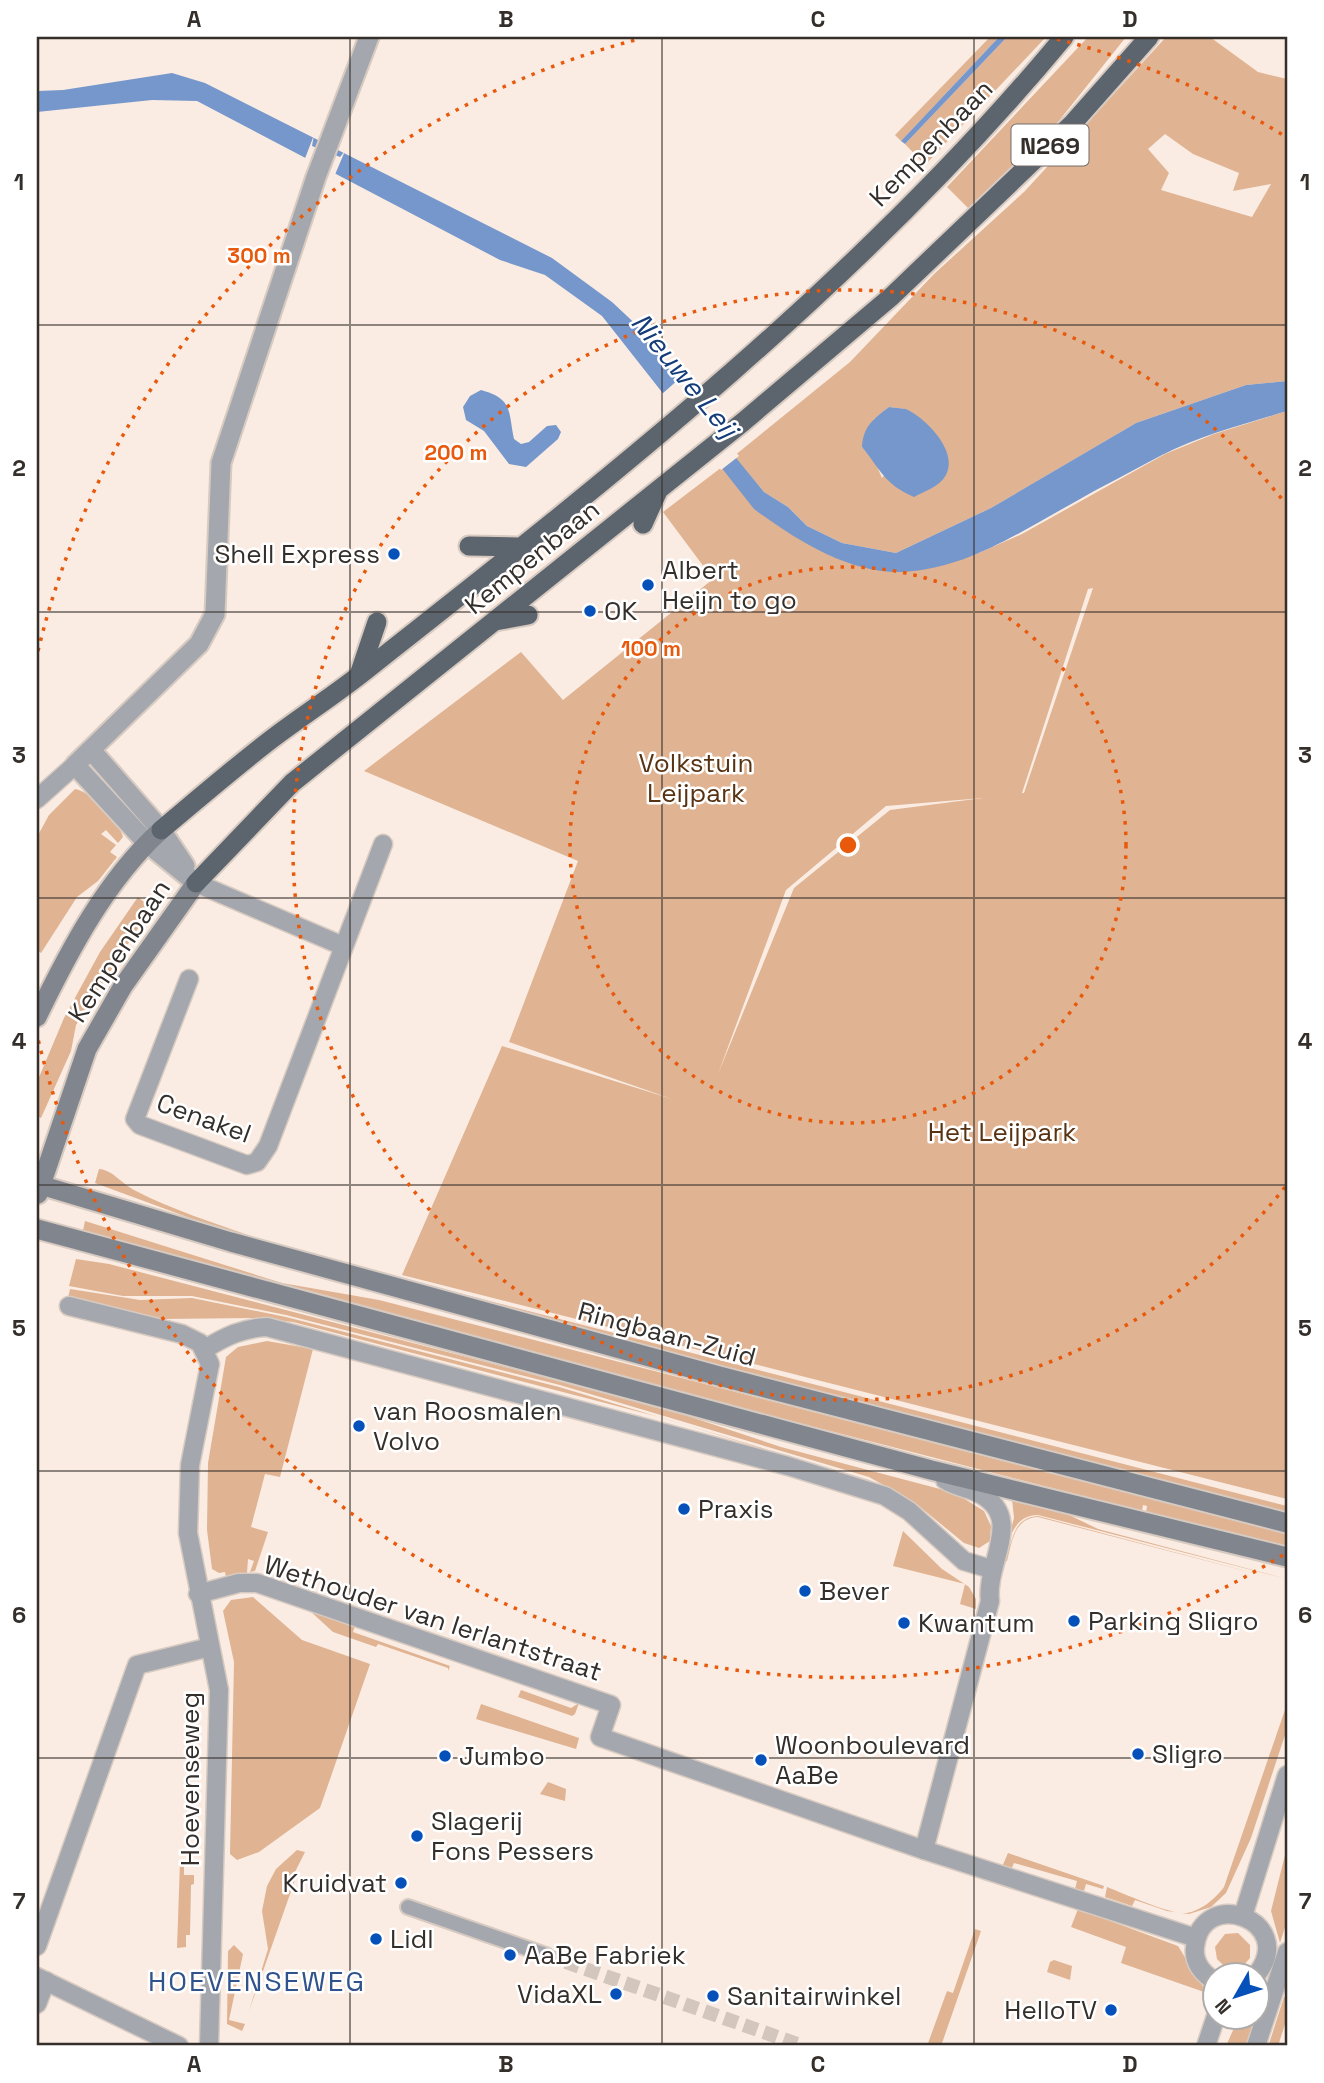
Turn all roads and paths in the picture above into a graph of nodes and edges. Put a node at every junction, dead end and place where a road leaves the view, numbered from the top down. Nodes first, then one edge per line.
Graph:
1 (369, 37) edge
2 (1064, 37) edge
3 (1149, 37) edge
4 (659, 489) junction
5 (643, 524) dead end
6 (469, 546) dead end
7 (517, 547) junction
8 (528, 615) dead end
9 (494, 621) junction
10 (377, 622) dead end
11 (359, 676) junction
12 (91, 750) junction
13 (75, 765) junction
14 (37, 800) edge
15 (154, 836) junction
16 (383, 844) dead end
17 (196, 883) junction
18 (343, 946) junction
19 (189, 979) dead end
20 (37, 1017) edge
21 (38, 1188) edge
22 (37, 1229) edge
23 (69, 1306) dead end
24 (205, 1349) junction
25 (931, 1469) junction
26 (1287, 1523) edge
27 (1287, 1557) edge
28 (991, 1569) junction
29 (198, 1594) junction
30 (210, 1647) junction
31 (1287, 1775) edge
32 (924, 1850) junction
33 (408, 1907) dead end
34 (1243, 1916) junction
35 (1196, 1938) junction
36 (37, 1946) edge
37 (1287, 1952) edge
38 (546, 1955) tunnel mouth
39 (1264, 1960) edge
40 (1202, 1971) edge
41 (41, 1979) edge
42 (37, 2004) edge
43 (179, 2046) edge
44 (209, 2046) edge
45 (1256, 2046) edge

1 - 12 street
2 - 7 highway, Kempenbaan / N269
3 - 4 highway, Kempenbaan / N269
4 - 5 highway
4 - 9 highway, Kempenbaan
6 - 7 highway
7 - 11 highway, Kempenbaan
8 - 9 highway
9 - 17 highway, Kempenbaan
10 - 11 highway
11 - 15 highway, Kempenbaan
12 - 13 street
12 - 15 street
13 - 14 street
13 - 15 street
15 - 17 street
15 - 20 main road, Kempenbaan
16 - 18 street, Cenakel
17 - 18 street
17 - 21 main road, Kempenbaan
18 - 19 street, Cenakel
21 - 26 main road, Ringbaan-Zuid
22 - 25 main road
23 - 24 street
24 - 28 street
24 - 29 street, Hoevenseweg
25 - 27 main road
25 - 28 street
28 - 32 street
29 - 30 street, Hoevenseweg
29 - 32 street, Wethouder van Ierlantstraat
30 - 36 street
30 - 44 street, Hoevenseweg
31 - 34 street
32 - 35 street, Wethouder van Ierlantstraat
33 - 38 street
34 - 35 street
34 - 39 street
35 - 40 street
37 - 45 street
41 - 42 street
41 - 43 street

